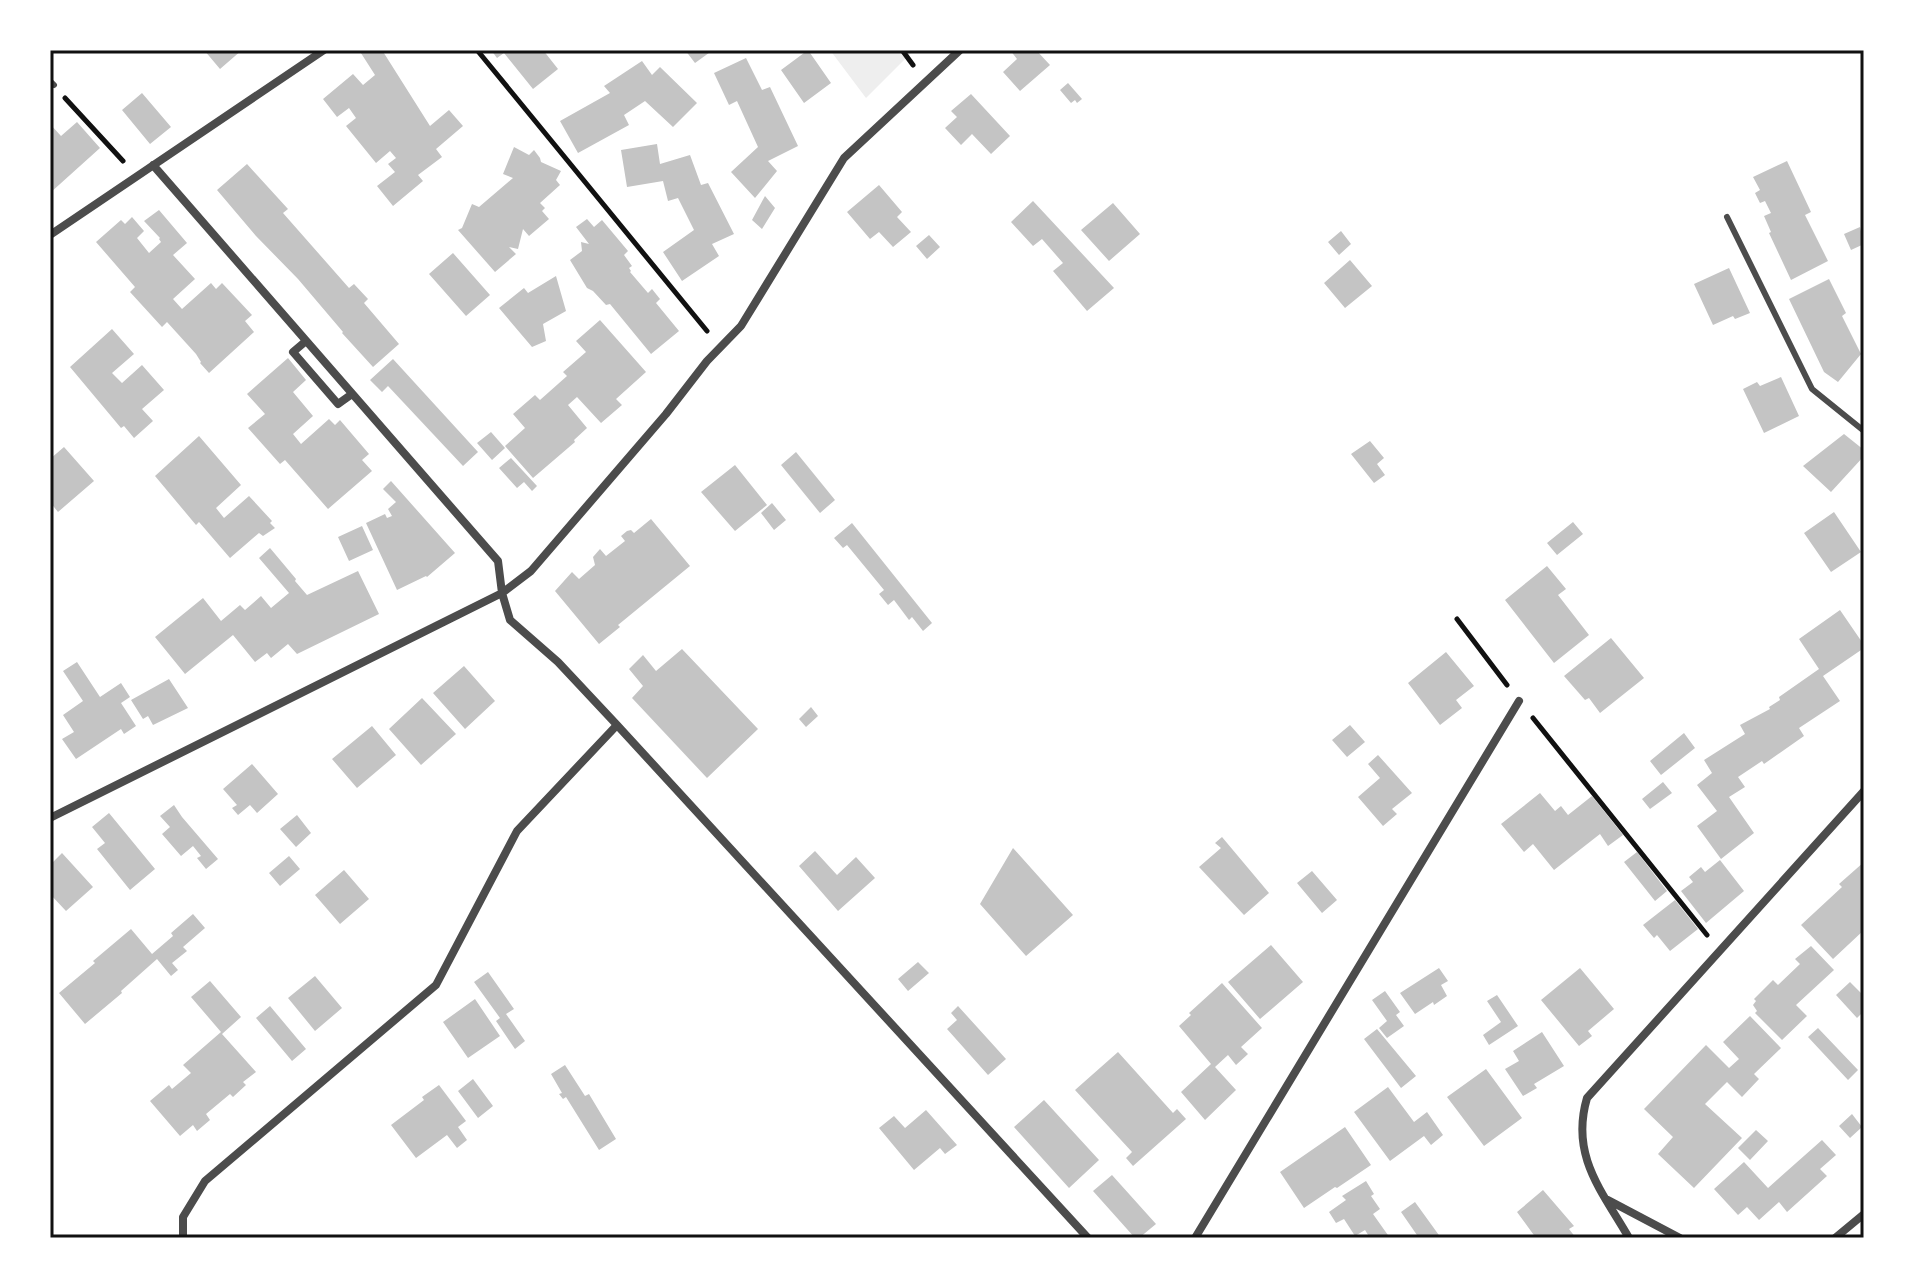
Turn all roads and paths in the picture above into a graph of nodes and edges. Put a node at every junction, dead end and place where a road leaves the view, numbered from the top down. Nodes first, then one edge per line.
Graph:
1 (324, 50) edge
2 (477, 50) edge
3 (960, 50) edge
4 (52, 83) edge
5 (134, 155) dead end
6 (153, 165) junction
7 (1727, 217) dead end
8 (50, 235) edge
9 (306, 341) junction
10 (723, 345) junction
11 (352, 394) junction
12 (1864, 431) edge
13 (502, 593) junction
14 (1457, 619) dead end
15 (1519, 701) junction
16 (617, 725) junction
17 (1864, 791) edge
18 (50, 818) edge
19 (1721, 950) junction
20 (1607, 1199) junction
21 (1864, 1214) edge
22 (183, 1238) edge
23 (1088, 1238) edge
24 (1195, 1238) edge
25 (1629, 1238) edge
26 (1680, 1238) edge
27 (1835, 1238) edge

1 - 6 street
2 - 10 path
3 - 10 street
4 - 5 path
6 - 8 street
6 - 9 street
7 - 12 lane
9 - 11 street
9 - 11 street
10 - 13 street
11 - 13 street
13 - 16 street
13 - 18 street
14 - 15 path
15 - 19 path
15 - 24 street
16 - 22 street
16 - 23 street
17 - 19 street
19 - 20 street
20 - 25 street
20 - 26 street
21 - 27 street

